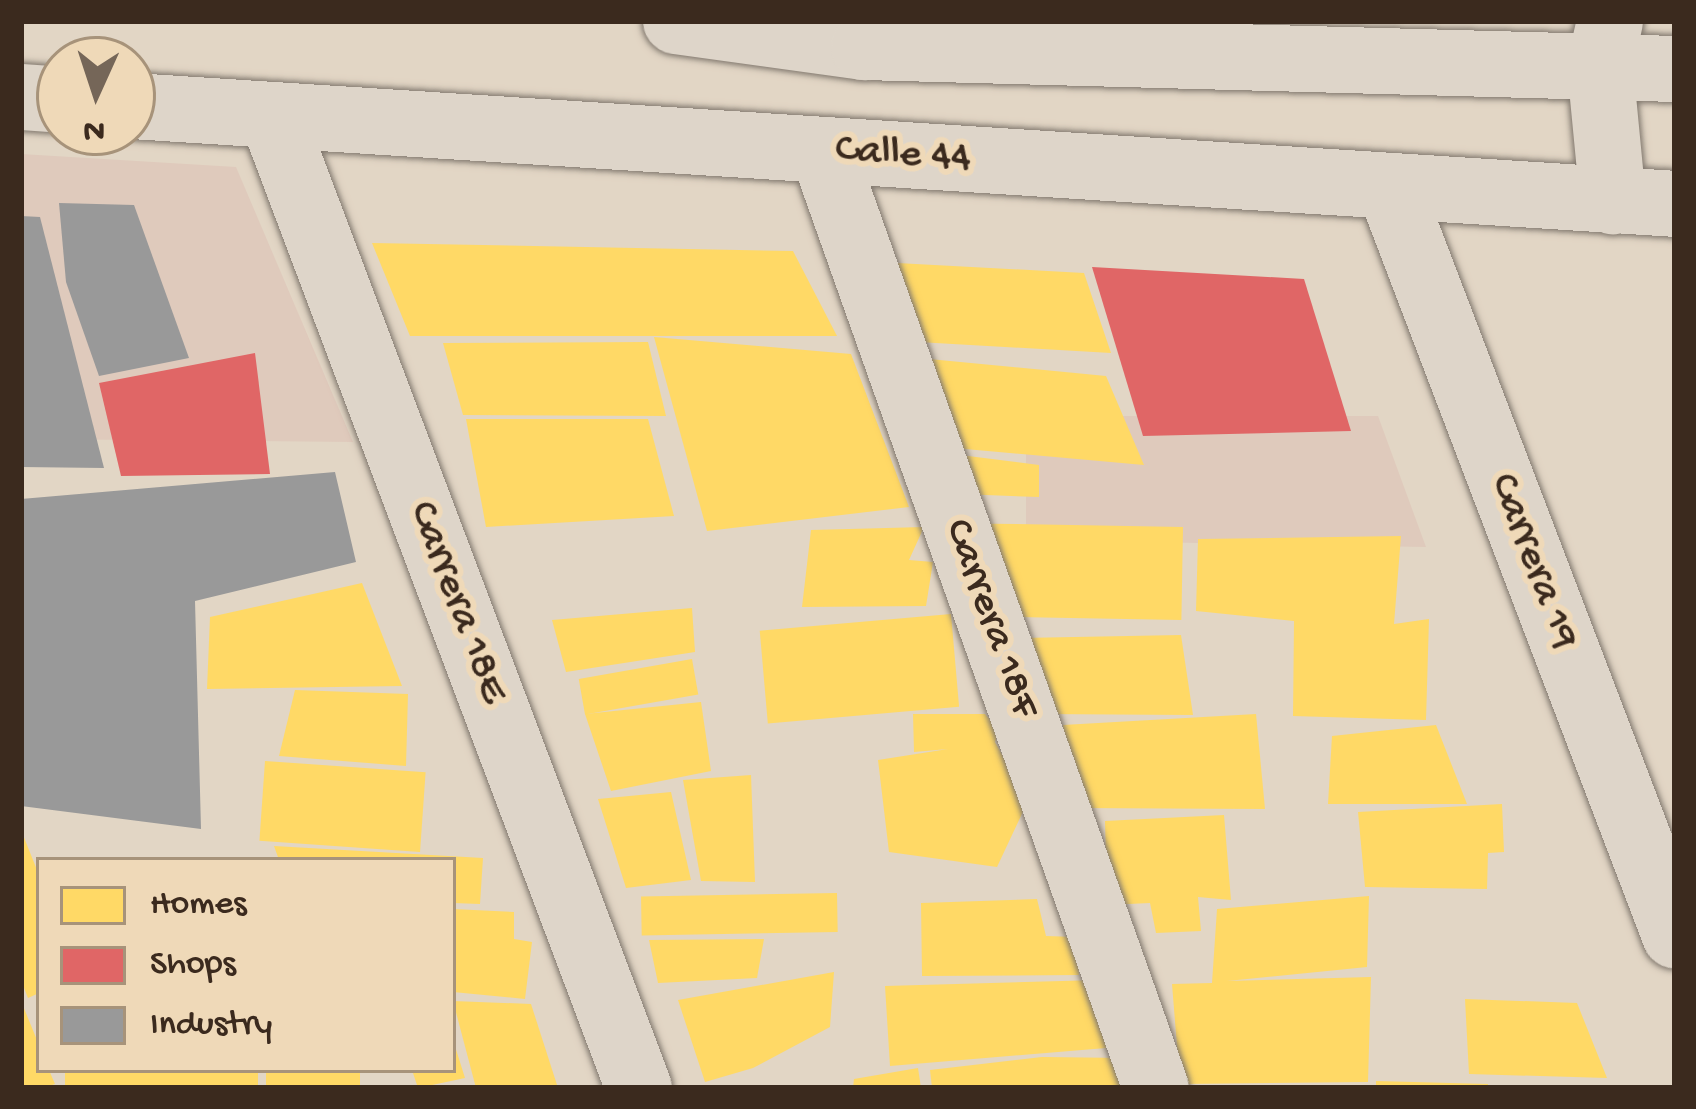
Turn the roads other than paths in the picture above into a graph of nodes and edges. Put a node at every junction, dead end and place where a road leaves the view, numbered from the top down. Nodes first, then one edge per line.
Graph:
1 (676, 21) edge
2 (1605, 44) edge
3 (1675, 69) edge
4 (156, 108) edge
5 (273, 118) junction
6 (823, 151) junction
7 (1390, 188) junction
8 (1644, 203) edge
9 (1675, 935) edge
10 (639, 1088) edge
11 (1156, 1088) edge

1 - 2 street
2 - 3 street
2 - 8 street
4 - 5 street, Calle 44
5 - 6 street, Calle 44
5 - 10 street, Carrera 18E
6 - 7 street, Calle 44
6 - 11 street, Carrera 18F
7 - 8 street, Calle 44
7 - 9 street, Carrera 19

